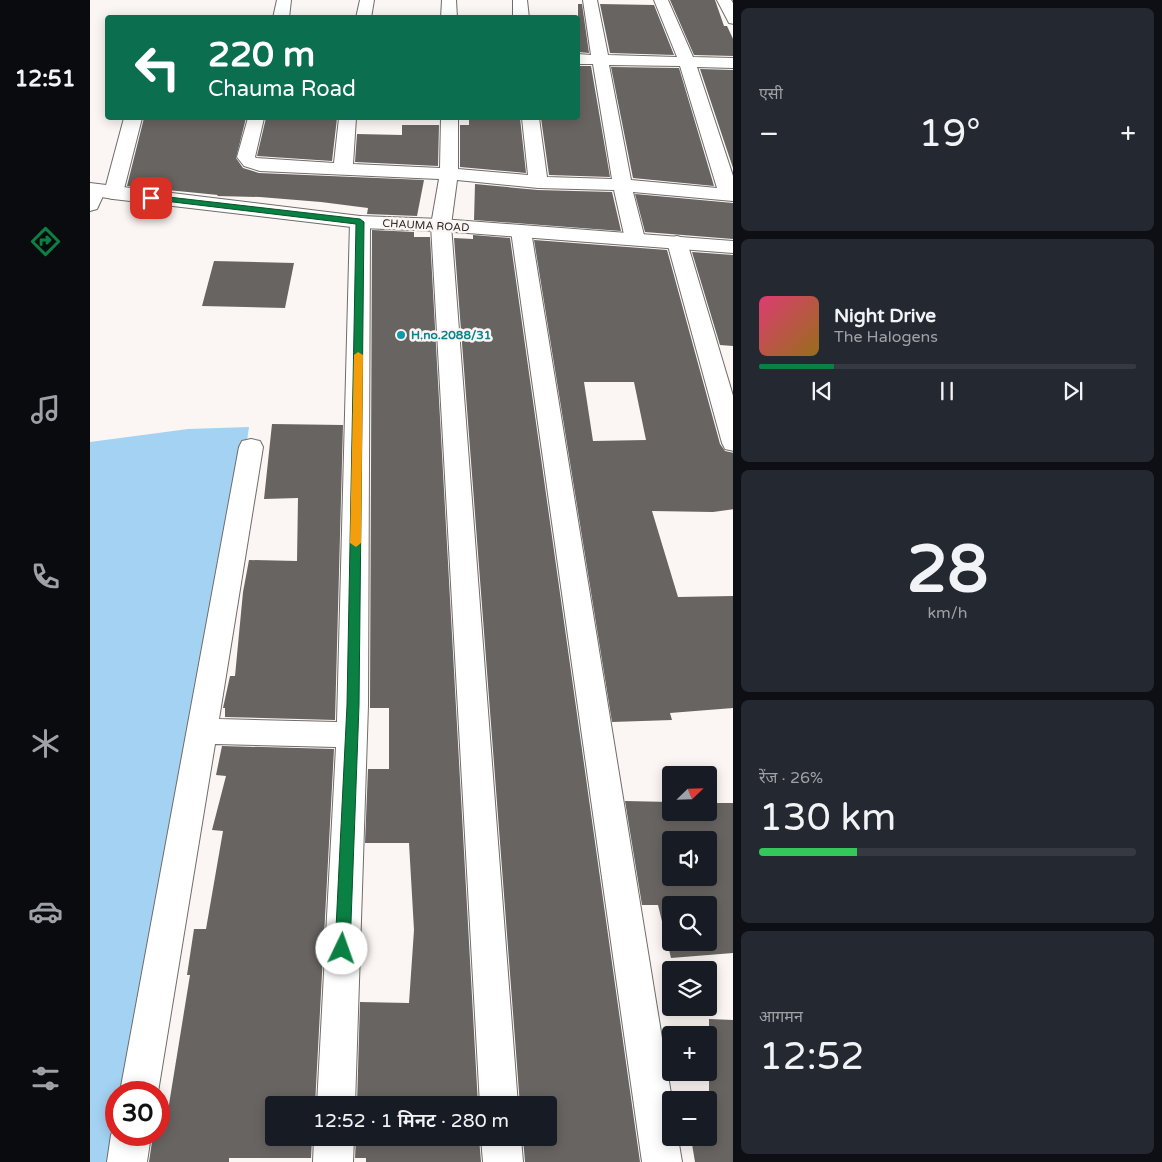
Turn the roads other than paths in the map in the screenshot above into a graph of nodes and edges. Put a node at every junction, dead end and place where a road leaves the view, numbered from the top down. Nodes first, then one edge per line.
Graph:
1 (284, 0) edge
2 (367, 0) edge
3 (449, 0) edge
4 (520, 0) edge
5 (590, 0) edge
6 (661, 0) edge
7 (724, 0) edge
8 (281, 15) edge
9 (364, 15) edge
10 (450, 15) edge
11 (521, 15) edge
12 (733, 20) edge
13 (580, 59) edge
14 (599, 60) junction
15 (687, 62) junction
16 (733, 63) edge
17 (132, 120) edge
18 (255, 120) edge
19 (348, 120) edge
20 (450, 120) edge
21 (531, 120) edge
22 (343, 168) junction
23 (449, 174) junction
24 (538, 182) junction
25 (622, 185) junction
26 (97, 194) edge
27 (731, 195) edge
28 (360, 222) junction
29 (441, 225) junction
30 (522, 231) junction
31 (635, 239) junction
32 (677, 242) junction
33 (733, 248) edge
34 (733, 443) edge
35 (251, 447) dead end
36 (202, 731) junction
37 (352, 735) junction
38 (141, 1081) edge
39 (336, 1096) edge
40 (498, 1096) edge
41 (129, 1146) edge
42 (334, 1146) edge
43 (502, 1146) edge
44 (127, 1162) edge
45 (333, 1162) edge
46 (503, 1162) edge
47 (662, 1162) edge

1 - 8 street
2 - 9 street
3 - 10 street
4 - 11 street
5 - 14 street
6 - 15 street
7 - 12 street
13 - 14 street
14 - 15 street
14 - 25 street
15 - 16 street
15 - 27 street
17 - 26 street
18 - 22 street
19 - 22 street
20 - 23 street
21 - 24 street
22 - 23 street
23 - 24 street
23 - 29 street
24 - 25 street
25 - 27 street
25 - 31 street
26 - 28 street, CHAUMA ROAD
28 - 29 street, CHAUMA ROAD
28 - 37 street
29 - 30 street, CHAUMA ROAD
29 - 40 street
30 - 31 street, CHAUMA ROAD
30 - 47 street
31 - 32 street, CHAUMA ROAD
32 - 33 street, CHAUMA ROAD
32 - 34 street
35 - 36 street
36 - 37 street
36 - 38 street
37 - 39 street
41 - 44 street
42 - 45 street
43 - 46 street

